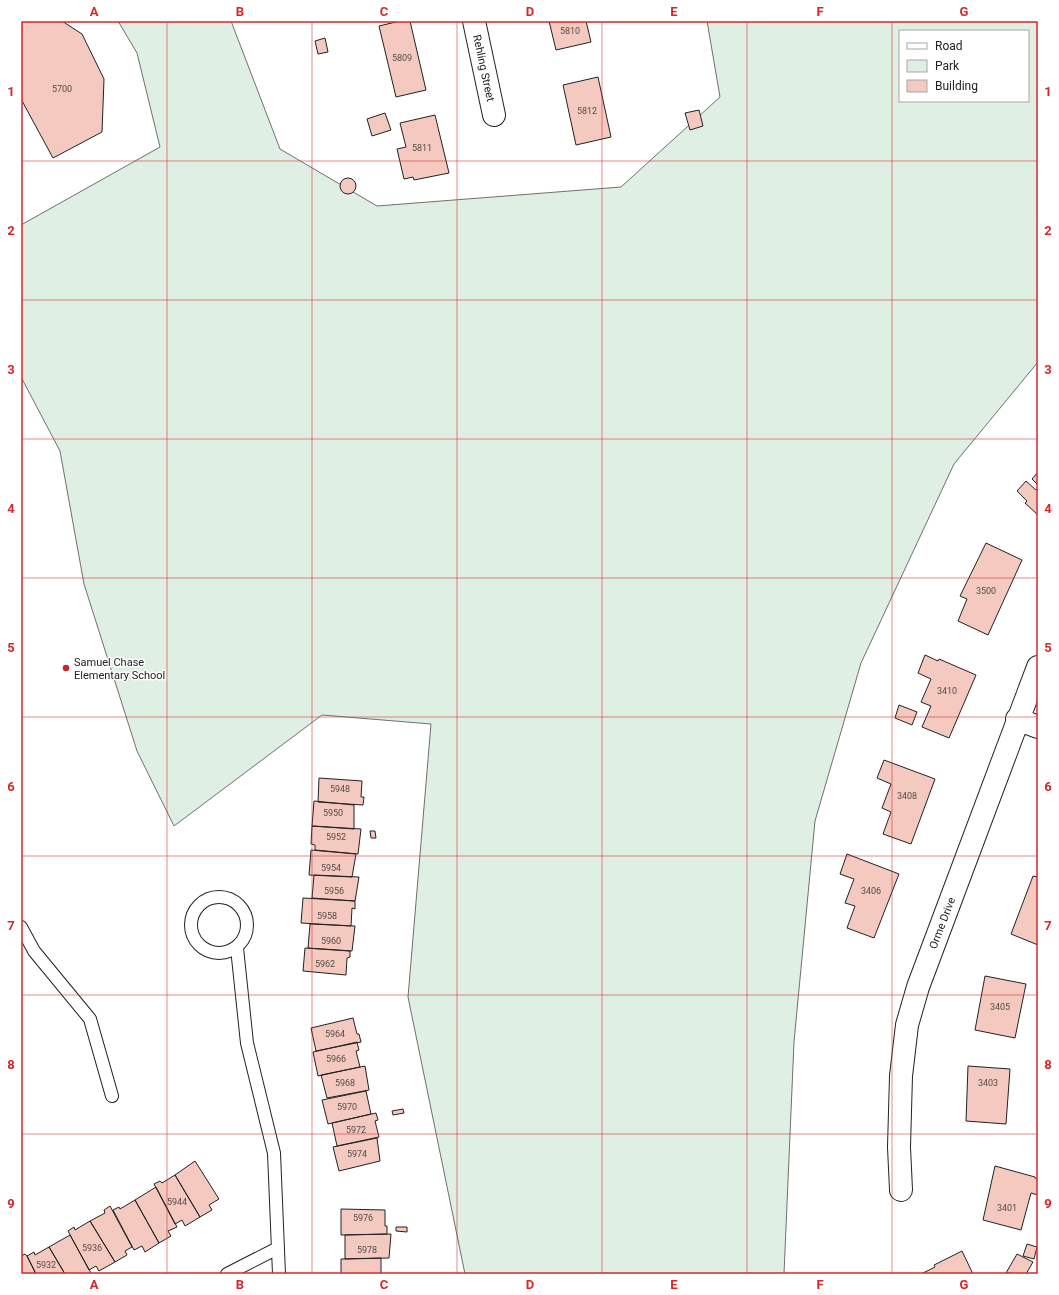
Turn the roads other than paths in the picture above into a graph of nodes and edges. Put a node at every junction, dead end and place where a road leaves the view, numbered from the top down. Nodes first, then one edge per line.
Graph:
1 (474, 21) edge
2 (494, 115) dead end
3 (1038, 667) edge
4 (1017, 719) junction
5 (1038, 726) edge
6 (21, 927) edge
7 (237, 948) junction
8 (112, 1096) dead end
9 (901, 1190) dead end
10 (278, 1248) junction
11 (227, 1274) edge
12 (279, 1274) edge

1 - 2 street, Rehling Street
3 - 4 street, Orme Drive
4 - 5 street
4 - 9 street, Orme Drive
6 - 8 lane
7 - 7 lane
7 - 10 lane
10 - 11 lane
10 - 12 lane

